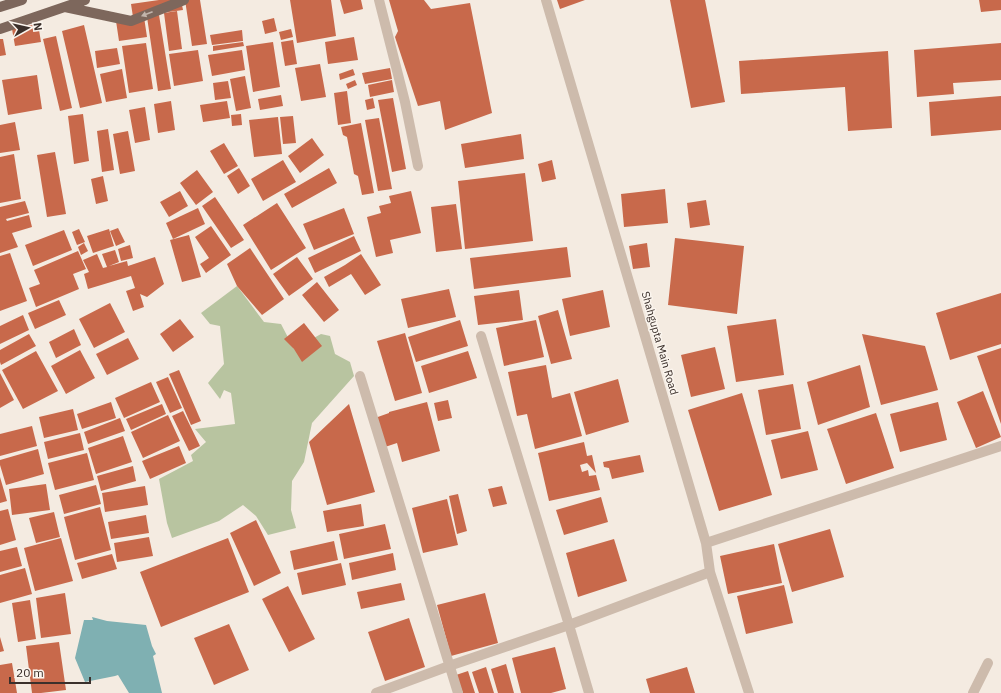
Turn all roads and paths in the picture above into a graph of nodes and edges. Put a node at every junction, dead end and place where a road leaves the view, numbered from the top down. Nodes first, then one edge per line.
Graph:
1 (22, 0) edge
2 (85, 0) edge
3 (184, 0) edge
4 (378, 0) edge
5 (546, 0) edge
6 (0, 7) edge
7 (65, 7) junction
8 (0, 29) edge
9 (418, 166) dead end
10 (481, 336) dead end
11 (360, 376) dead end
12 (1001, 446) edge
13 (706, 543) junction
14 (710, 572) junction
15 (569, 625) junction
16 (988, 663) dead end
17 (449, 666) junction
18 (376, 693) edge
19 (458, 693) edge
20 (589, 693) edge
21 (749, 693) edge
22 (973, 693) edge

1 - 6 main road
2 - 7 main road
3 -> 7 main road
4 - 9 street
5 - 13 street, Shahgupta Main Road
7 - 8 main road
10 - 15 street
11 - 17 street
12 - 13 street
13 - 14 street, Shahgupta Main Road
14 - 15 street
14 - 21 street, Shahgupta Main Road
15 - 17 street
15 - 20 street
16 - 22 street
17 - 18 street
17 - 19 street

